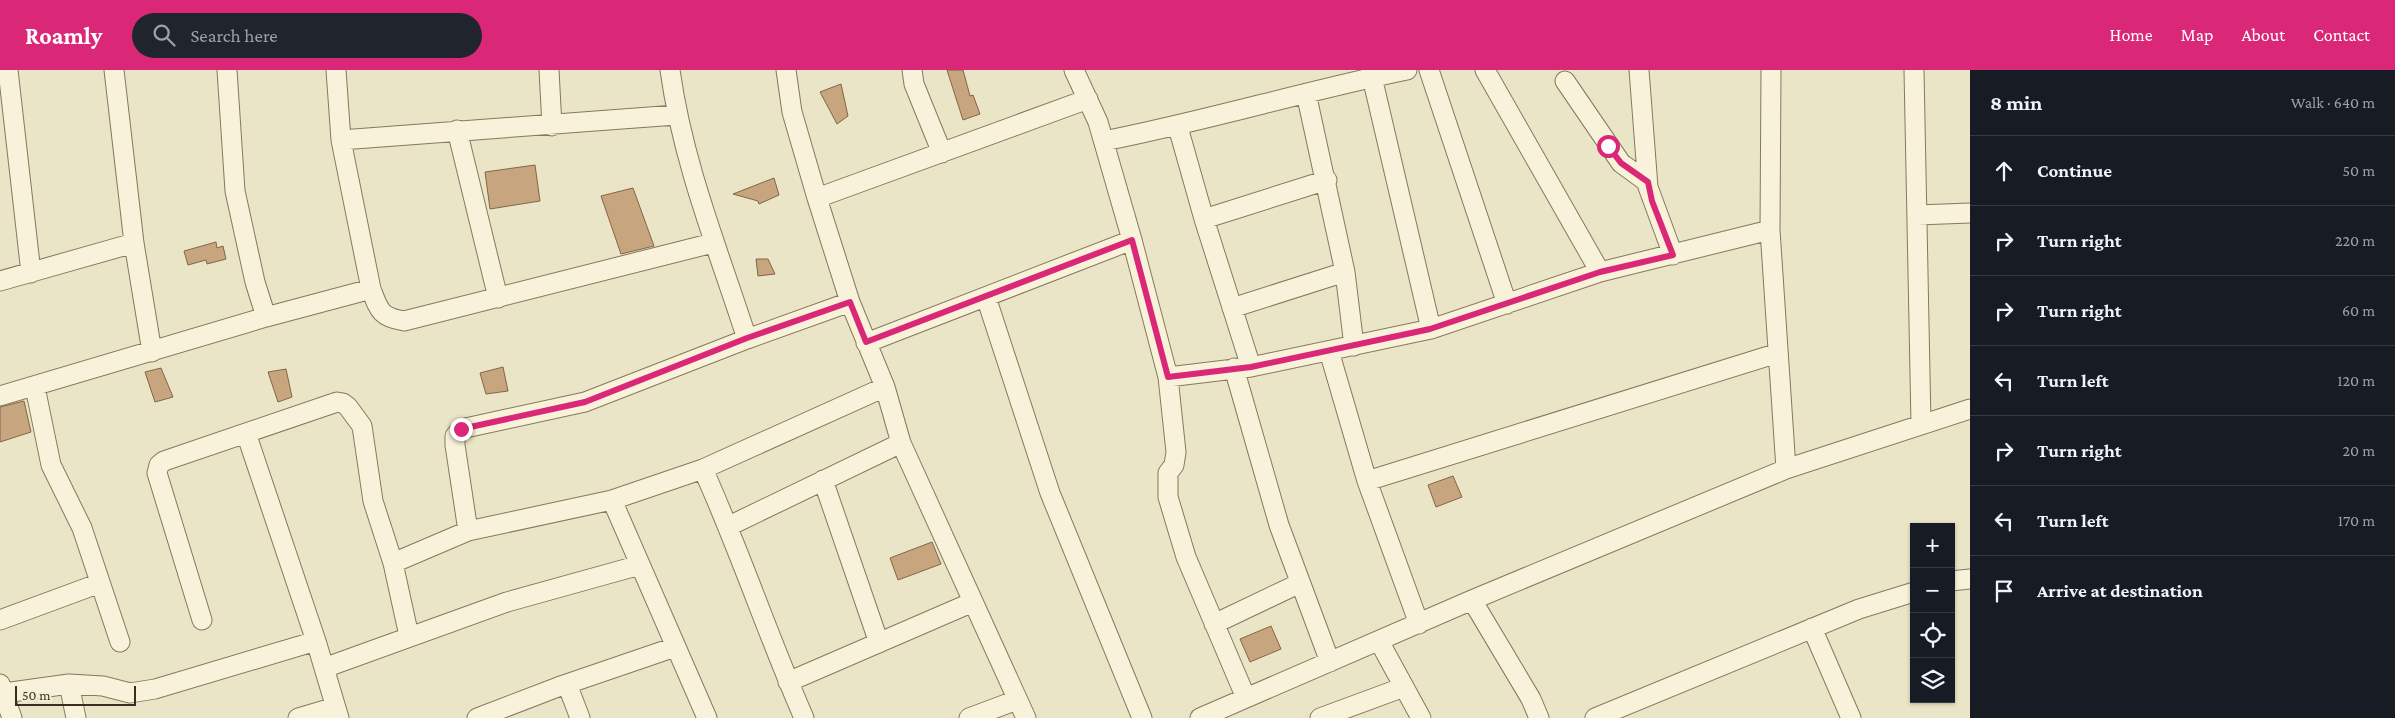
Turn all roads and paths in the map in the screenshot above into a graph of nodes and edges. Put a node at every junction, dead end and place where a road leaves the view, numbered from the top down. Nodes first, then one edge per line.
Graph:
1 (8, 70) edge
2 (114, 70) edge
3 (226, 70) edge
4 (336, 70) edge
5 (549, 70) edge
6 (670, 70) edge
7 (786, 70) edge
8 (912, 70) edge
9 (1074, 70) edge
10 (1407, 70) edge
11 (1429, 70) edge
12 (1485, 70) edge
13 (1639, 70) edge
14 (1771, 70) edge
15 (1914, 70) edge
16 (1372, 77) junction
17 (1565, 81) dead end
18 (1306, 93) junction
19 (1088, 99) junction
20 (676, 115) junction
21 (552, 126) junction
22 (1178, 127) junction
23 (457, 130) junction
24 (341, 140) junction
25 (1104, 141) junction
26 (942, 153) junction
27 (1327, 180) junction
28 (1648, 182) junction
29 (817, 198) junction
30 (1970, 213) edge
31 (1917, 215) junction
32 (1204, 219) junction
33 (1770, 230) junction
34 (1132, 240) junction
35 (134, 243) junction
36 (713, 244) junction
37 (1673, 255) junction
38 (1344, 272) junction
39 (1600, 272) junction
40 (31, 273) junction
41 (0, 281) edge
42 (371, 289) junction
43 (986, 297) junction
44 (498, 298) junction
45 (850, 302) junction
46 (1507, 304) junction
47 (1232, 308) junction
48 (266, 318) junction
49 (1430, 329) junction
50 (747, 338) junction
51 (866, 342) junction
52 (1354, 346) junction
53 (1329, 351) junction
54 (152, 352) junction
55 (1778, 353) junction
56 (1242, 368) junction
57 (1168, 377) junction
58 (35, 387) junction
59 (885, 387) junction
60 (0, 396) edge
61 (1970, 409) edge
62 (1921, 425) junction
63 (246, 433) junction
64 (901, 443) junction
65 (703, 469) junction
66 (1786, 470) junction
67 (823, 480) junction
68 (1367, 481) junction
69 (612, 500) junction
70 (729, 526) junction
71 (468, 531) junction
72 (393, 564) junction
73 (640, 565) junction
74 (1970, 579) edge
75 (1955, 581) edge
76 (100, 583) junction
77 (1300, 583) junction
78 (1910, 593) edge
79 (1472, 600) junction
80 (973, 602) junction
81 (0, 620) edge
82 (202, 620) dead end
83 (1214, 624) junction
84 (1419, 624) junction
85 (1812, 628) junction
86 (409, 636) junction
87 (316, 641) junction
88 (1379, 641) junction
89 (120, 642) dead end
90 (879, 642) junction
91 (675, 647) junction
92 (1330, 662) junction
93 (324, 668) junction
94 (788, 682) junction
95 (69, 684) junction
96 (567, 684) junction
97 (1404, 687) junction
98 (2, 689) edge
99 (1246, 698) junction
100 (1017, 700) junction
101 (337, 712) edge
102 (1204, 717) edge
103 (12, 718) edge
104 (76, 718) edge
105 (298, 718) edge
106 (477, 718) edge
107 (580, 718) edge
108 (707, 718) edge
109 (804, 718) edge
110 (969, 718) edge
111 (1026, 718) edge
112 (1142, 718) edge
113 (1320, 718) edge
114 (1421, 718) edge
115 (1539, 718) edge
116 (1595, 718) edge
117 (1851, 718) edge

1 - 40 street
2 - 35 street
3 - 48 street
4 - 24 street
5 - 21 street
6 - 20 street
7 - 29 street
8 - 26 street
9 - 19 street
10 - 16 street
11 - 46 street
12 - 39 street
13 - 28 street
14 - 33 street
15 - 31 street
16 - 18 street
16 - 49 street
17 - 28 street
18 - 22 street
18 - 27 street
19 - 25 street
19 - 26 street
20 - 21 street
20 - 36 street
21 - 23 street
22 - 25 street
22 - 32 street
23 - 24 street
23 - 44 street
24 - 42 street
25 - 34 street
26 - 29 street
27 - 32 street
27 - 38 street
28 - 37 street
29 - 45 street
30 - 31 street
31 - 62 street
32 - 47 street
33 - 37 street
33 - 55 street
34 - 43 street
34 - 57 street
35 - 40 street
35 - 54 street
36 - 44 street
36 - 50 street
37 - 39 street
38 - 47 street
38 - 52 street
39 - 46 street
40 - 41 street
42 - 44 street
42 - 48 street
43 - 51 street
43 - 112 street
45 - 50 street
45 - 51 street
46 - 49 street
47 - 56 street
48 - 54 street
49 - 52 street
50 - 71 street
51 - 59 street
52 - 53 street
53 - 56 street
53 - 68 street
54 - 58 street
55 - 66 street
55 - 68 street
56 - 57 street
56 - 77 street
57 - 83 street
58 - 60 street
58 - 76 street
59 - 64 street
59 - 65 street
61 - 62 street
62 - 66 street
63 - 72 street
63 - 82 street
63 - 87 street
64 - 67 street
64 - 80 street
65 - 69 street
65 - 70 street
66 - 79 street
67 - 70 street
67 - 90 street
68 - 84 street
69 - 71 street
69 - 73 street
70 - 94 street
71 - 72 street
72 - 86 street
73 - 86 street
73 - 91 street
74 - 75 street
76 - 81 street
76 - 89 street
77 - 83 street
77 - 92 street
78 - 85 street
79 - 84 street
79 - 115 street
80 - 90 street
80 - 100 street
83 - 99 street
84 - 88 street
85 - 116 street
85 - 117 street
86 - 93 street
87 - 93 street
87 - 95 street
88 - 92 street
88 - 97 street
90 - 94 street
91 - 96 street
91 - 108 street
92 - 99 street
93 - 101 street
94 - 109 street
95 - 98 street
95 - 104 street
96 - 106 street
96 - 107 street
97 - 113 street
97 - 114 street
98 - 103 street
99 - 102 street
100 - 110 street
100 - 111 street
101 - 105 street

